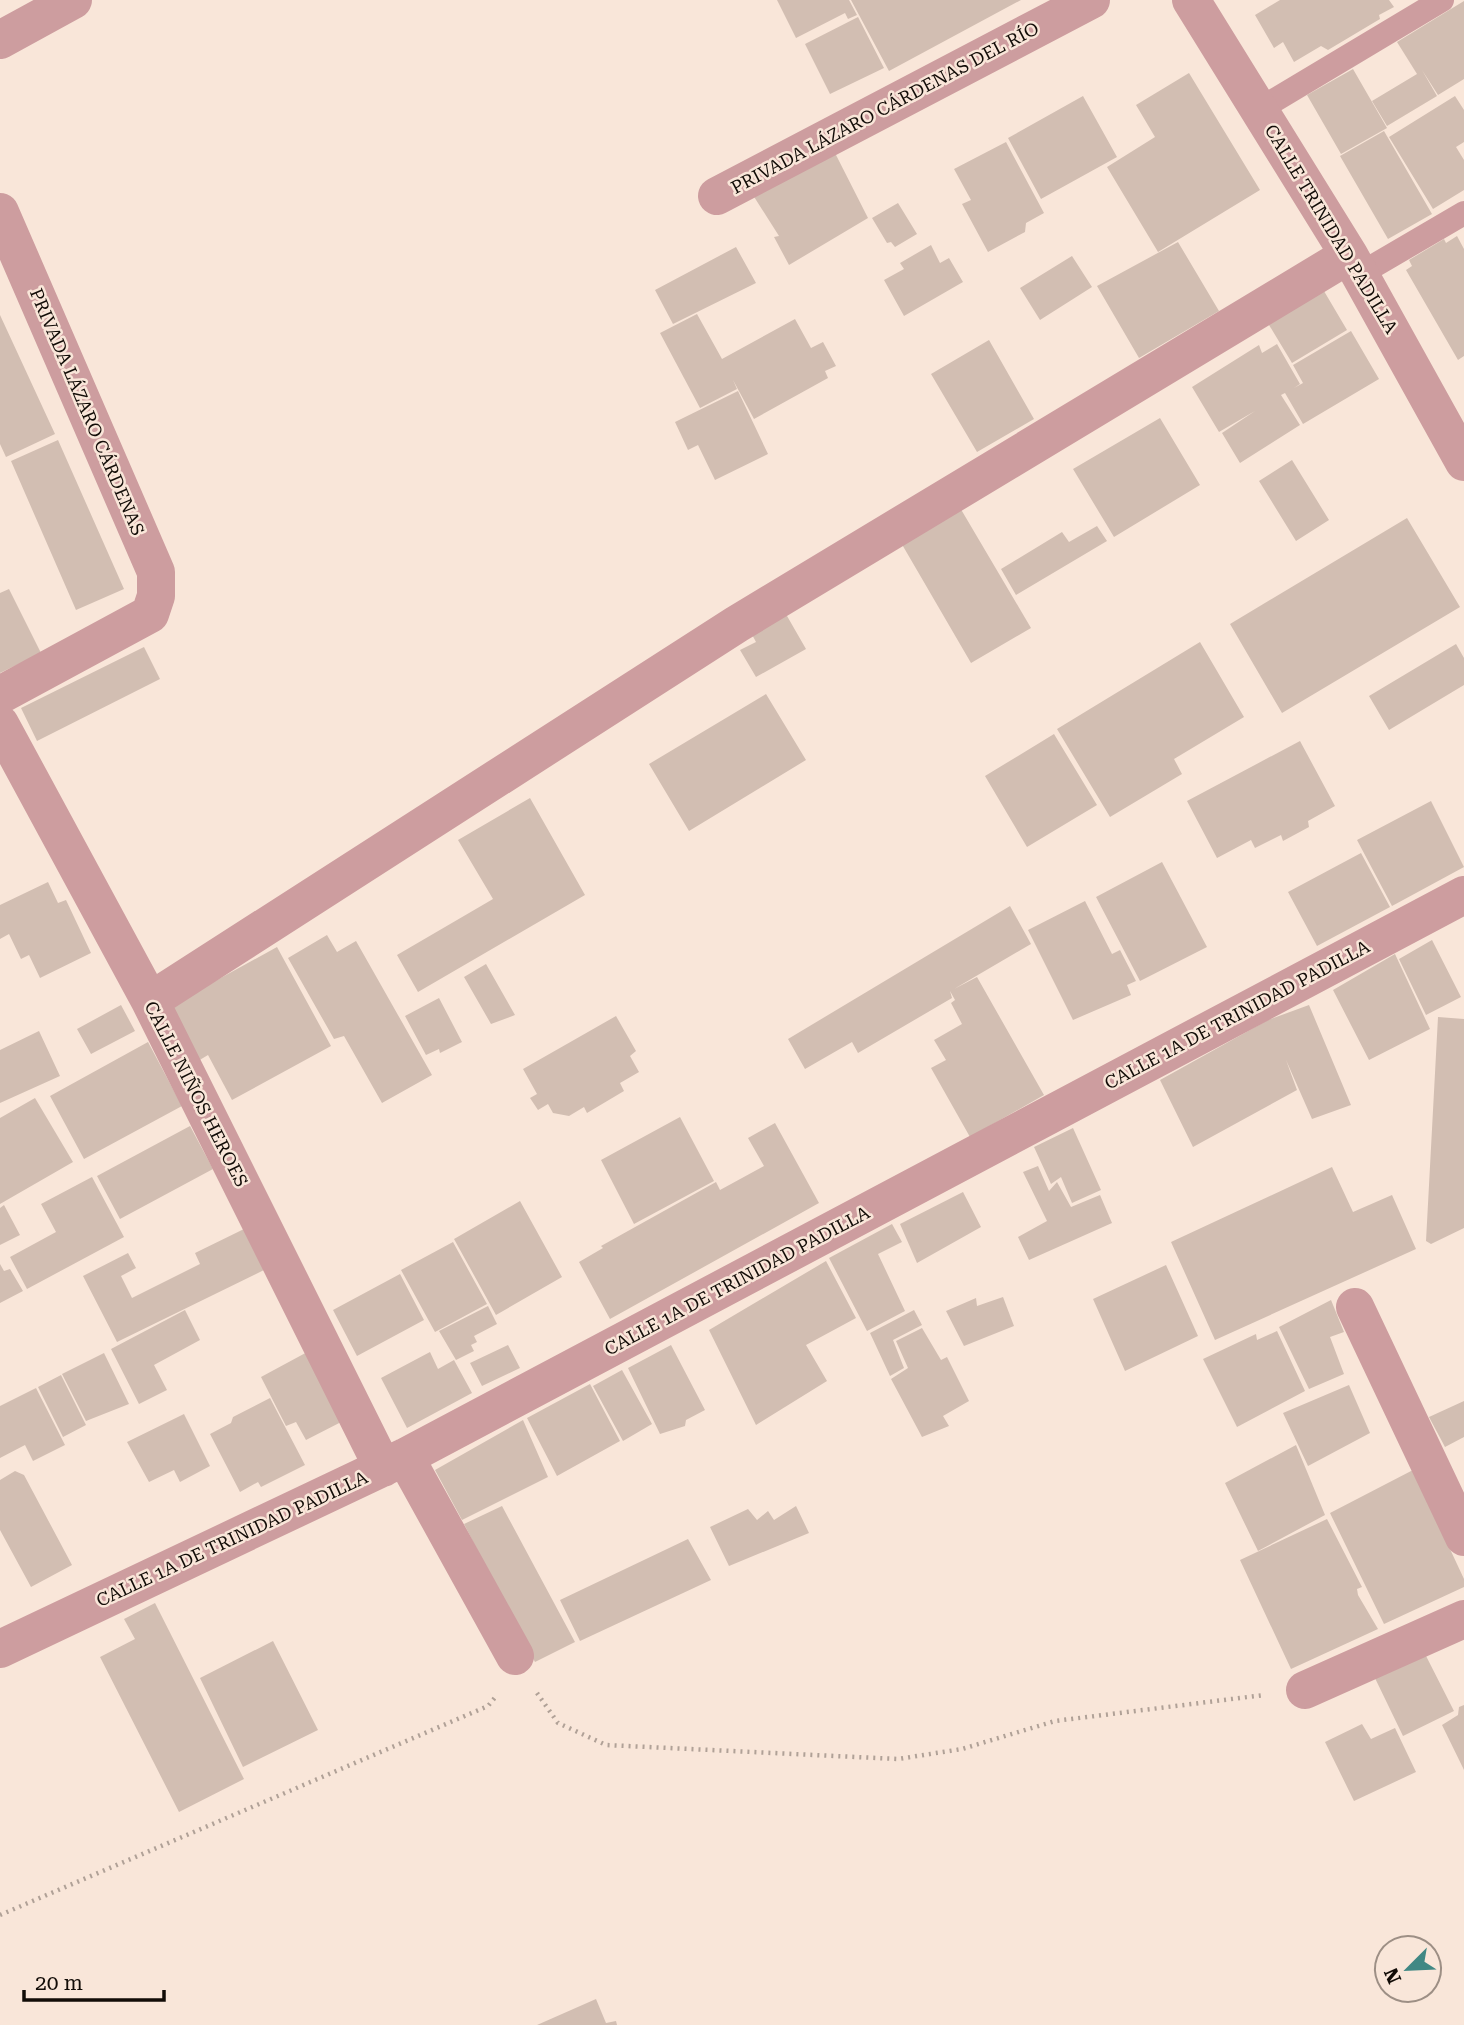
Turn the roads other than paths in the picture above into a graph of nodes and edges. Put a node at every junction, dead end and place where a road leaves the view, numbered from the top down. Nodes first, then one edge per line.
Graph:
1 (73, 0) edge
2 (1091, 0) edge
3 (1191, 0) edge
4 (1442, 0) edge
5 (0, 40) edge
6 (1260, 109) junction
7 (717, 196) dead end
8 (0, 212) edge
9 (1464, 213) edge
10 (1354, 264) junction
11 (1464, 462) edge
12 (0, 695) edge
13 (0, 724) edge
14 (1464, 895) edge
15 (150, 1001) junction
16 (1355, 1307) dead end
17 (394, 1462) junction
18 (1464, 1537) edge
19 (1464, 1619) edge
20 (0, 1649) edge
21 (515, 1656) road end
22 (1305, 1690) road end

1 - 5 street
2 - 7 street, PRIVADA LÁZARO CÁRDENAS DEL RÍO
3 - 6 street, CALLE TRINIDAD PADILLA
4 - 6 lane
6 - 10 street, CALLE TRINIDAD PADILLA
8 - 12 street, PRIVADA LÁZARO CÁRDENAS
9 - 10 lane
10 - 11 street, CALLE TRINIDAD PADILLA
10 - 15 street
13 - 15 street, CALLE NIÑOS HEROES
14 - 17 street, CALLE 1A DE TRINIDAD PADILLA
15 - 17 street, CALLE NIÑOS HEROES
16 - 18 street
17 - 20 street, CALLE 1A DE TRINIDAD PADILLA
17 - 21 street, CALLE NIÑOS HEROES
19 - 22 street

